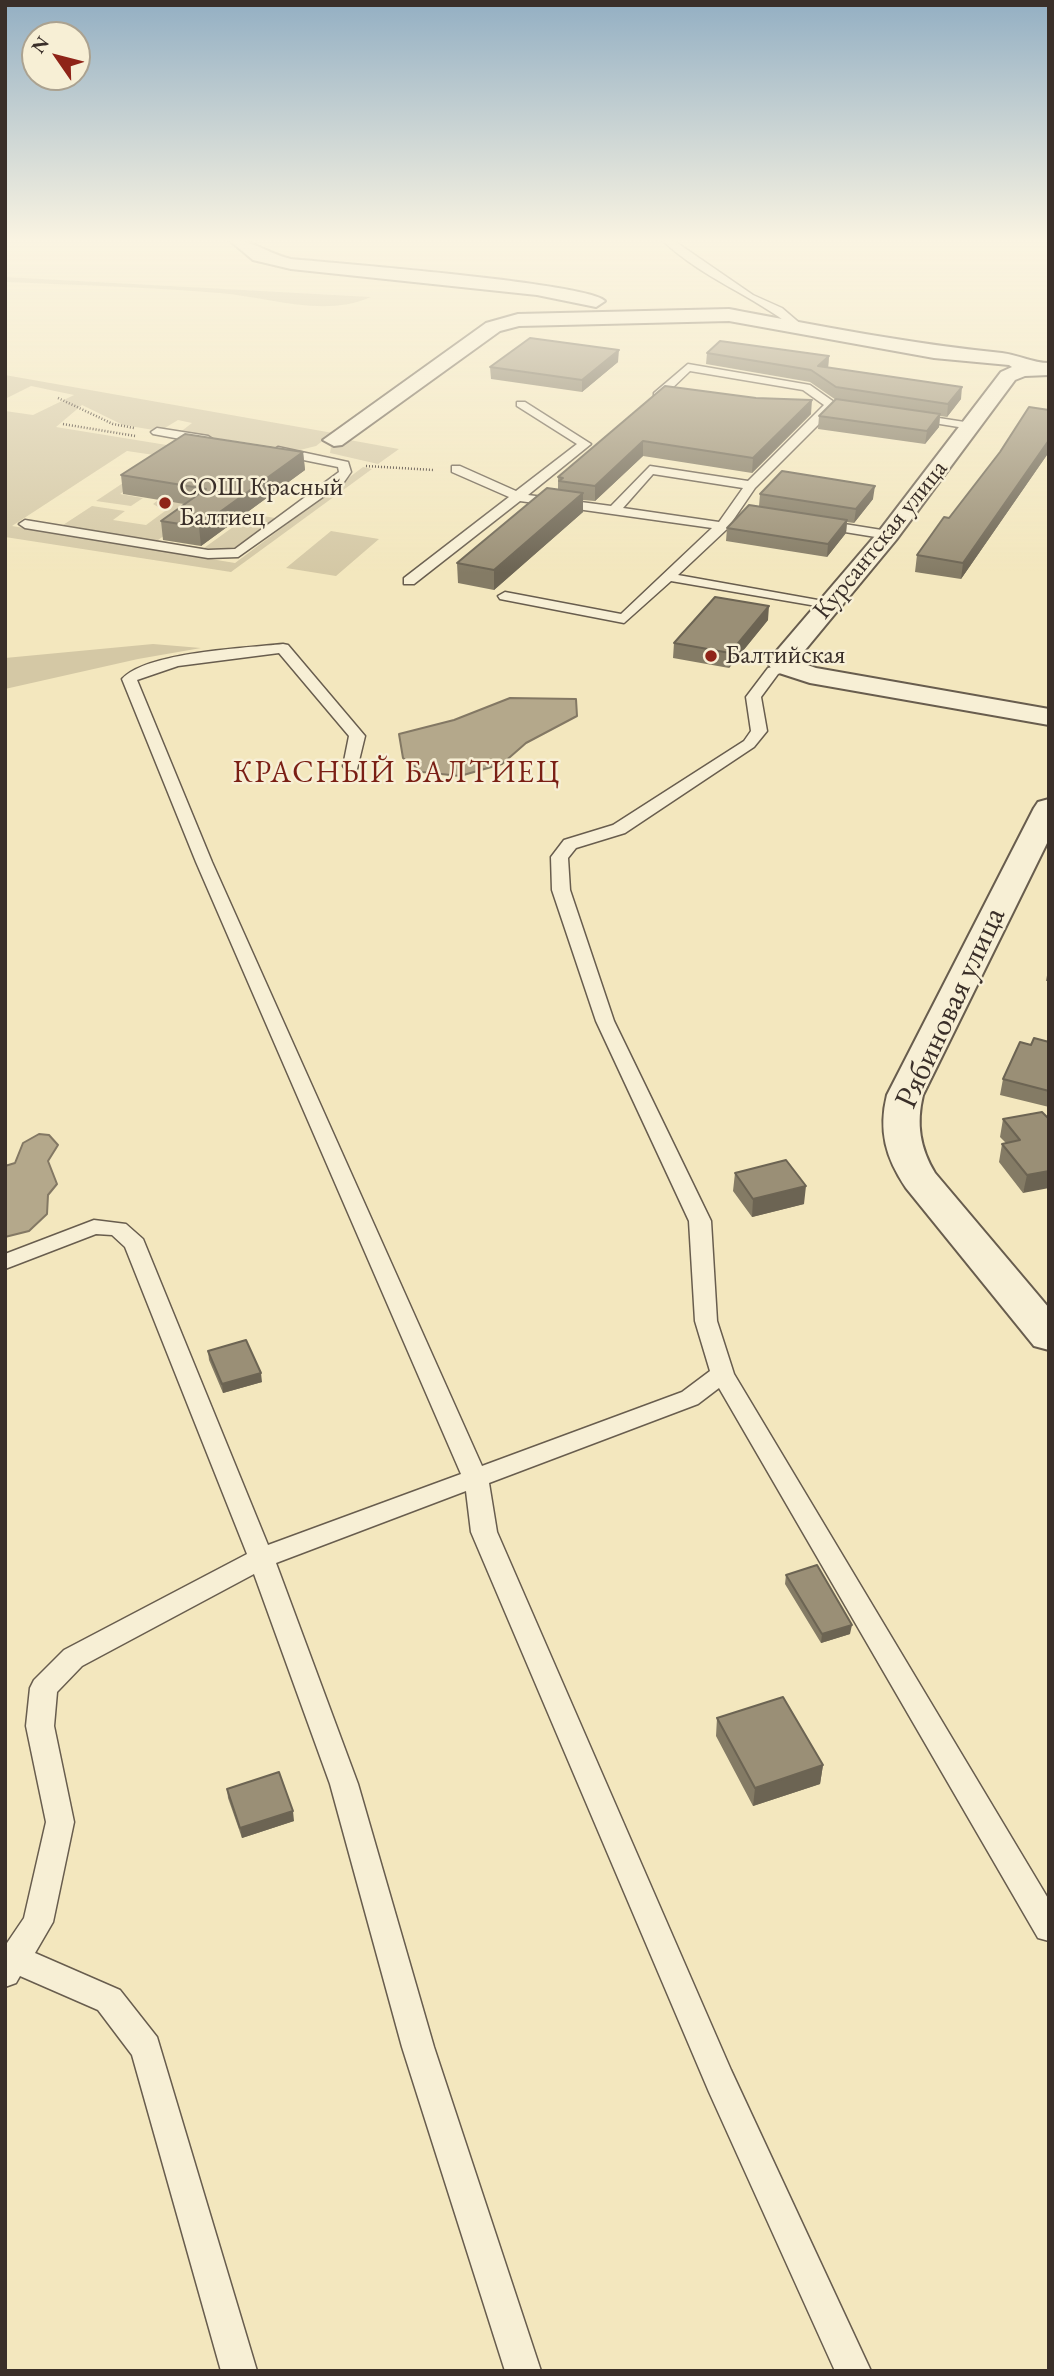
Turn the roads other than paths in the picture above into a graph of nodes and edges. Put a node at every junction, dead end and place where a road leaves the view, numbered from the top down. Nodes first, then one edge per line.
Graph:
1 (463, 351) edge
2 (928, 351) edge
3 (1034, 369) edge
4 (686, 398) edge
5 (521, 404) dead end
6 (824, 408) junction
7 (856, 409) edge
8 (895, 414) edge
9 (971, 425) junction
10 (157, 432) road end
11 (334, 440) joint
12 (224, 443) edge
13 (262, 448) edge
14 (305, 460) junction
15 (456, 469) road end
16 (751, 485) junction
17 (519, 497) junction
18 (615, 510) junction
19 (811, 523) edge
20 (25, 524) dead end
21 (722, 526) junction
22 (888, 535) junction
23 (669, 577) junction
24 (409, 581) dead end
25 (505, 596) dead end
26 (829, 606) junction
27 (786, 668) junction
28 (1049, 717) edge
29 (351, 766) dead end
30 (1049, 808) edge
31 (5, 1262) edge
32 (1049, 1336) edge
33 (722, 1374) junction
34 (476, 1479) junction
35 (261, 1558) junction
36 (1049, 1928) edge
37 (10, 1966) edge
38 (239, 2371) edge
39 (523, 2371) edge
40 (853, 2371) edge

1 - 11 street
2 - 3 street
3 - 9 street, Курсантская улица
4 - 6 lane
5 - 17 lane
6 - 7 lane
6 - 16 lane
8 - 9 lane
9 - 22 street, Курсантская улица
10 - 12 lane
11 - 14 lane
13 - 14 lane
14 - 20 lane
15 - 17 lane
16 - 18 lane
16 - 21 lane
17 - 18 lane
17 - 24 lane
18 - 21 lane
19 - 22 lane
21 - 23 lane
22 - 26 street, Курсантская улица
23 - 25 lane
23 - 26 lane
26 - 27 street, Курсантская улица
27 - 28 street
27 - 33 lane
29 - 34 lane
30 - 32 street, Рябиновая улица
31 - 35 lane
33 - 34 lane
33 - 36 lane
34 - 35 lane
34 - 40 lane
35 - 37 lane
35 - 39 lane
37 - 38 lane

